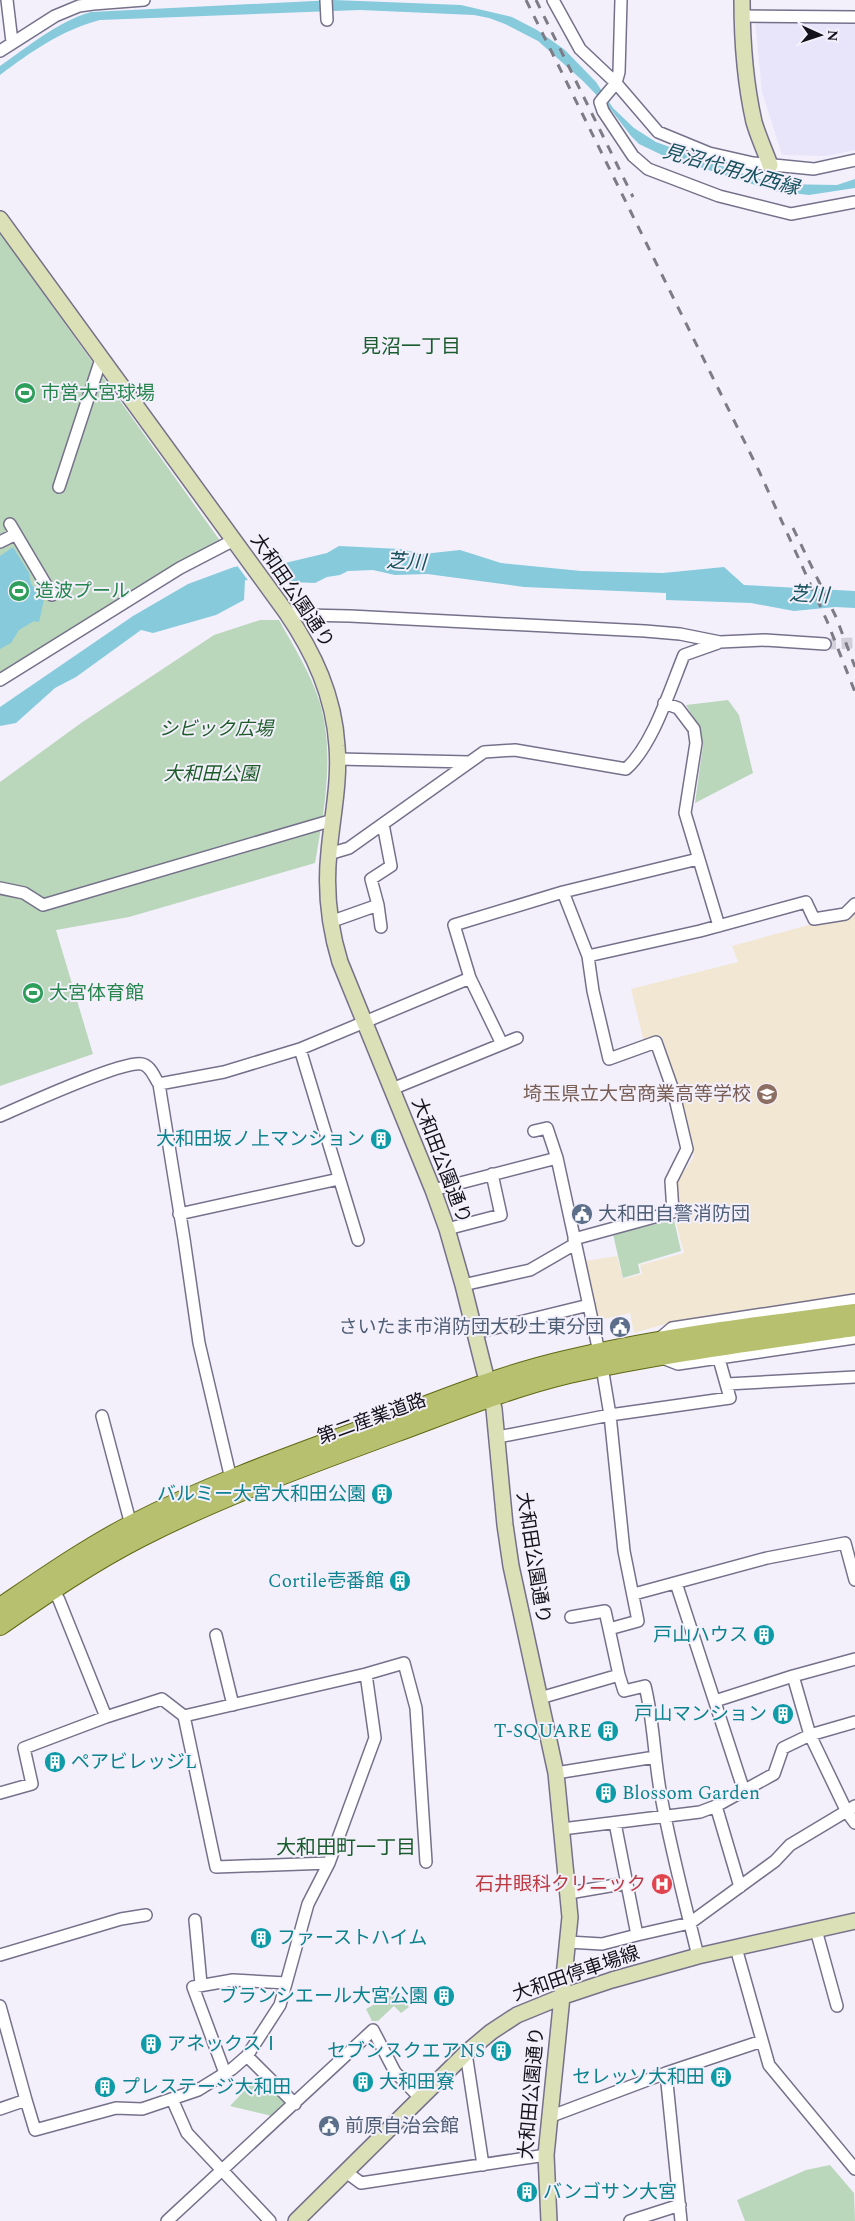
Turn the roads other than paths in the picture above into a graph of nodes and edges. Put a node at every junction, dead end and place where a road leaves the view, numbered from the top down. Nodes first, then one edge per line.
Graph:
1 (7, 0) edge
2 (144, 0) edge
3 (326, 0) edge
4 (554, 0) edge
5 (621, 0) edge
6 (742, 0) edge
7 (94, 2) edge
8 (327, 16) dead end
9 (742, 16) junction
10 (855, 17) edge
11 (12, 42) junction
12 (0, 51) edge
13 (614, 85) junction
14 (855, 160) edge
15 (770, 165) junction
16 (855, 202) edge
17 (0, 219) edge
18 (101, 359) junction
19 (59, 486) dead end
20 (0, 542) edge
21 (237, 544) junction
22 (52, 595) dead end
23 (282, 607) junction
24 (680, 634) junction
25 (720, 642) junction
26 (824, 644) tunnel mouth
27 (684, 655) junction
28 (0, 680) edge
29 (664, 703) junction
30 (338, 759) junction
31 (469, 762) junction
32 (333, 820) junction
33 (383, 824) junction
34 (328, 854) junction
35 (698, 859) junction
36 (0, 888) edge
37 (563, 892) junction
38 (855, 904) edge
39 (378, 905) junction
40 (330, 922) junction
41 (719, 926) junction
42 (381, 927) dead end
43 (588, 956) junction
44 (470, 978) junction
45 (364, 1023) junction
46 (517, 1038) dead end
47 (502, 1044) junction
48 (300, 1050) junction
49 (159, 1084) junction
50 (392, 1090) junction
51 (0, 1116) edge
52 (534, 1132) dead end
53 (557, 1158) junction
54 (492, 1174) junction
55 (339, 1179) junction
56 (433, 1190) junction
57 (179, 1214) junction
58 (447, 1229) junction
59 (358, 1240) dead end
60 (574, 1242) junction
61 (463, 1285) junction
62 (855, 1300) edge
63 (589, 1305) junction
64 (855, 1313) edge
65 (855, 1327) edge
66 (788, 1329) junction
67 (475, 1333) junction
68 (855, 1338) edge
69 (656, 1349) junction
70 (719, 1359) junction
71 (600, 1360) junction
72 (855, 1378) edge
73 (727, 1384) junction
74 (490, 1390) junction
75 (610, 1415) junction
76 (102, 1416) dead end
77 (498, 1437) junction
78 (231, 1479) junction
79 (131, 1525) junction
80 (855, 1580) edge
81 (50, 1583) junction
82 (676, 1583) junction
83 (634, 1594) junction
84 (0, 1608) edge
85 (571, 1617) dead end
86 (0, 1626) edge
87 (609, 1629) junction
88 (216, 1636) dead end
89 (855, 1660) edge
90 (366, 1674) junction
91 (619, 1675) junction
92 (793, 1676) junction
93 (540, 1698) junction
94 (715, 1701) junction
95 (233, 1705) junction
96 (184, 1716) junction
97 (106, 1718) junction
98 (855, 1722) edge
99 (810, 1735) junction
100 (655, 1758) junction
101 (556, 1774) junction
102 (744, 1791) junction
103 (0, 1793) edge
104 (716, 1806) junction
105 (851, 1809) edge
106 (665, 1817) junction
107 (616, 1823) junction
108 (855, 1823) edge
109 (562, 1829) junction
110 (426, 1862) dead end
111 (329, 1863) junction
112 (627, 1883) junction
113 (740, 1887) junction
114 (568, 1893) junction
115 (146, 1915) dead end
116 (195, 1920) dead end
117 (855, 1920) edge
118 (690, 1923) junction
119 (816, 1930) junction
120 (637, 1935) junction
121 (568, 1942) junction
122 (736, 1948) junction
123 (0, 1955) edge
124 (698, 1956) junction
125 (286, 1983) junction
126 (201, 1984) junction
127 (560, 1997) junction
128 (0, 2006) edge
129 (838, 2006) dead end
130 (762, 2041) junction
131 (466, 2054) junction
132 (247, 2056) junction
133 (225, 2073) junction
134 (666, 2073) junction
135 (420, 2098) junction
136 (172, 2099) junction
137 (26, 2100) junction
138 (295, 2104) junction
139 (0, 2109) edge
140 (549, 2117) junction
141 (546, 2156) junction
142 (483, 2165) junction
143 (855, 2169) edge
144 (220, 2170) junction
145 (346, 2172) junction
146 (680, 2205) junction
147 (167, 2221) edge
148 (270, 2221) edge
149 (296, 2221) edge
150 (549, 2221) edge
151 (630, 2221) edge
152 (681, 2221) edge

1 - 11 street
2 - 7 street
3 - 8 street
4 - 13 street
5 - 13 street
6 - 9 street
7 - 11 street
9 - 10 street
9 - 15 street
11 - 12 street
13 - 15 street
13 - 16 street
14 - 15 street
17 - 18 street, 大和田公園通り
18 - 19 street
18 - 21 street, 大和田公園通り
20 - 22 street
21 - 23 street, 大和田公園通り
21 - 28 street
23 - 24 street
23 - 30 street, 大和田公園通り
24 - 25 street
24 - 27 street
25 - 26 street
25 - 27 street
27 - 29 street
29 - 31 street
29 - 35 street
30 - 31 street
30 - 32 street, 大和田公園通り
31 - 33 street
32 - 34 street, 大和田公園通り
32 - 36 street
33 - 34 street
33 - 39 street
34 - 40 street, 大和田公園通り
35 - 37 street
35 - 41 street
37 - 43 street
37 - 44 street
38 - 41 street
39 - 40 street
39 - 42 street
40 - 45 street, 大和田公園通り
41 - 43 street
43 - 60 street
44 - 45 street
44 - 47 street
45 - 48 street
45 - 50 street, 大和田公園通り
46 - 47 street
47 - 50 street
48 - 49 street
48 - 55 street
49 - 51 street
49 - 57 street
50 - 56 street, 大和田公園通り
52 - 53 street
53 - 54 street
53 - 60 street
54 - 56 street
54 - 58 street
55 - 57 street
55 - 59 street
56 - 58 street, 大和田公園通り
57 - 78 street
58 - 61 street, 大和田公園通り
60 - 61 street
60 - 63 street
61 - 67 street, 大和田公園通り
62 - 69 street
63 - 67 street
63 - 71 street
64 - 66 main road
65 - 66 main road
66 - 69 main road, 第二産業道路
67 - 74 street, 大和田公園通り
68 - 70 street
69 - 70 street
69 - 71 main road, 第二産業道路
70 - 73 street
71 - 74 main road, 第二産業道路
71 - 75 street
72 - 73 street
73 - 75 street
74 - 77 street, 大和田公園通り
74 - 78 main road, 第二産業道路
74 - 81 main road, 第二産業道路
75 - 77 street
75 - 83 street
76 - 79 street
77 - 93 street, 大和田公園通り
78 - 79 main road, 第二産業道路
79 - 81 main road, 第二産業道路
80 - 82 street
81 - 84 main road, 第二産業道路
81 - 86 main road, 第二産業道路
81 - 97 street
82 - 83 street
82 - 94 street
83 - 87 street
85 - 87 street
87 - 91 street
88 - 95 street
89 - 92 street
90 - 95 street
90 - 110 street
90 - 111 street
91 - 93 street
91 - 100 street
92 - 94 street
92 - 99 street
93 - 101 street, 大和田公園通り
94 - 102 street
95 - 96 street
96 - 97 street
96 - 111 street
97 - 103 street
98 - 99 street
99 - 102 street
99 - 105 street
100 - 101 street
100 - 106 street
101 - 109 street, 大和田公園通り
102 - 104 street
104 - 106 street
104 - 113 street
105 - 108 street
105 - 113 street
106 - 107 street
106 - 118 street
107 - 109 street
107 - 112 street
109 - 114 street, 大和田公園通り
111 - 125 street
112 - 114 street
112 - 120 street
113 - 118 street
114 - 121 street, 大和田公園通り
115 - 123 street
116 - 126 street
117 - 119 street, 大和田停車場線
118 - 120 street
118 - 124 street
119 - 122 street, 大和田停車場線
119 - 129 street
120 - 121 street
121 - 127 street, 大和田公園通り
122 - 124 street, 大和田停車場線
122 - 130 street
124 - 127 street, 大和田停車場線
125 - 126 street
125 - 132 street
126 - 133 street
127 - 131 street, 大和田停車場線
127 - 140 street, 大和田公園通り
128 - 137 street
130 - 134 street
130 - 143 street
131 - 135 street, 大和田停車場線
131 - 142 street
132 - 133 street
132 - 138 street
133 - 136 street
134 - 140 street
134 - 146 street
135 - 138 street
135 - 145 street, 大和田停車場線
136 - 137 street
136 - 144 street
137 - 139 street
138 - 144 street
140 - 141 street, 大和田公園通り
141 - 142 street
141 - 150 street, 大和田公園通り
142 - 145 street
144 - 147 street
144 - 148 street
145 - 149 street, 大和田停車場線
146 - 151 street
146 - 152 street

